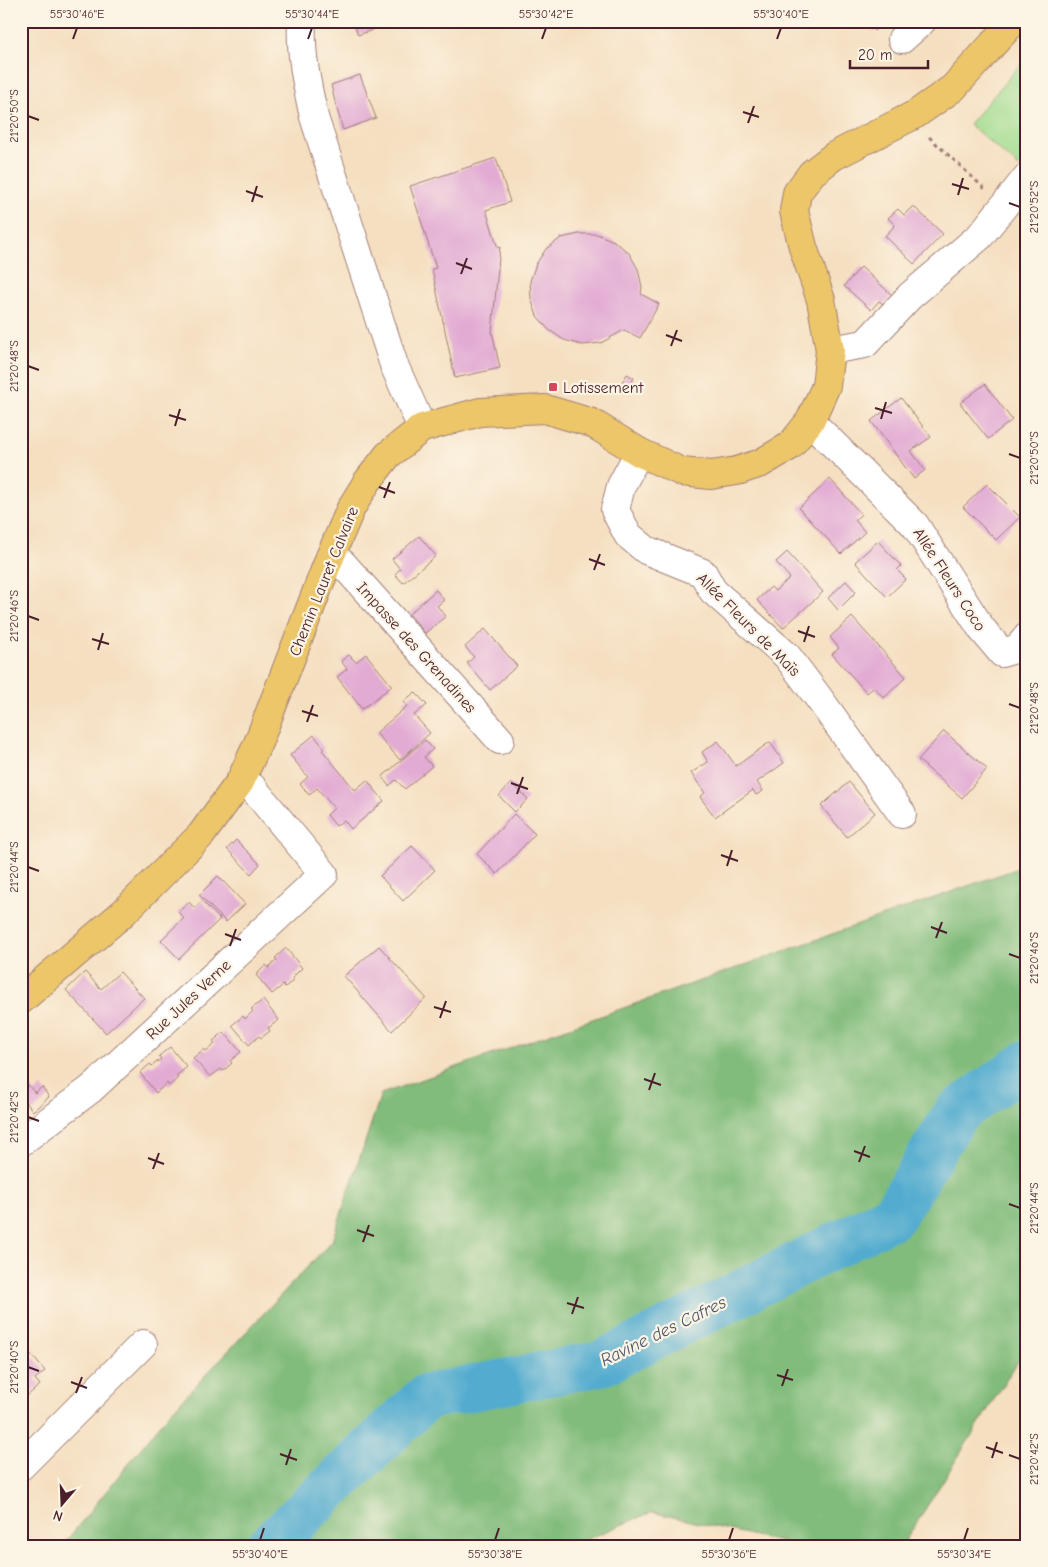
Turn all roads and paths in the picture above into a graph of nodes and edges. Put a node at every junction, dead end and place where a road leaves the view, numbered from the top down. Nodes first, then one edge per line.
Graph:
1 (302, 21) edge
2 (922, 21) edge
3 (1014, 21) edge
4 (902, 39) dead end
5 (908, 118) junction
6 (1027, 178) edge
7 (1004, 206) junction
8 (830, 350) junction
9 (810, 421) junction
10 (422, 428) junction
11 (639, 452) junction
12 (330, 558) junction
13 (1027, 637) edge
14 (500, 740) dead end
15 (240, 782) junction
16 (902, 814) dead end
17 (21, 1000) edge
18 (21, 1142) edge
19 (143, 1344) dead end
20 (21, 1466) edge

1 - 10 street
2 - 4 street
3 - 5 main road, Chemin Lauret Calvaire
5 - 7 path
5 - 8 main road, Chemin Lauret Calvaire
6 - 7 street
7 - 8 street
8 - 9 main road, Chemin Lauret Calvaire
9 - 11 main road, Chemin Lauret Calvaire
9 - 13 street, Allée Fleurs Coco
10 - 11 main road, Chemin Lauret Calvaire
10 - 12 main road, Chemin Lauret Calvaire
11 - 16 street, Allée Fleurs de Maïs
12 - 14 street, Impasse des Grenadines
12 - 15 main road, Chemin Lauret Calvaire
15 - 17 main road, Chemin Lauret Calvaire
15 - 18 street, Rue Jules Verne
19 - 20 street

